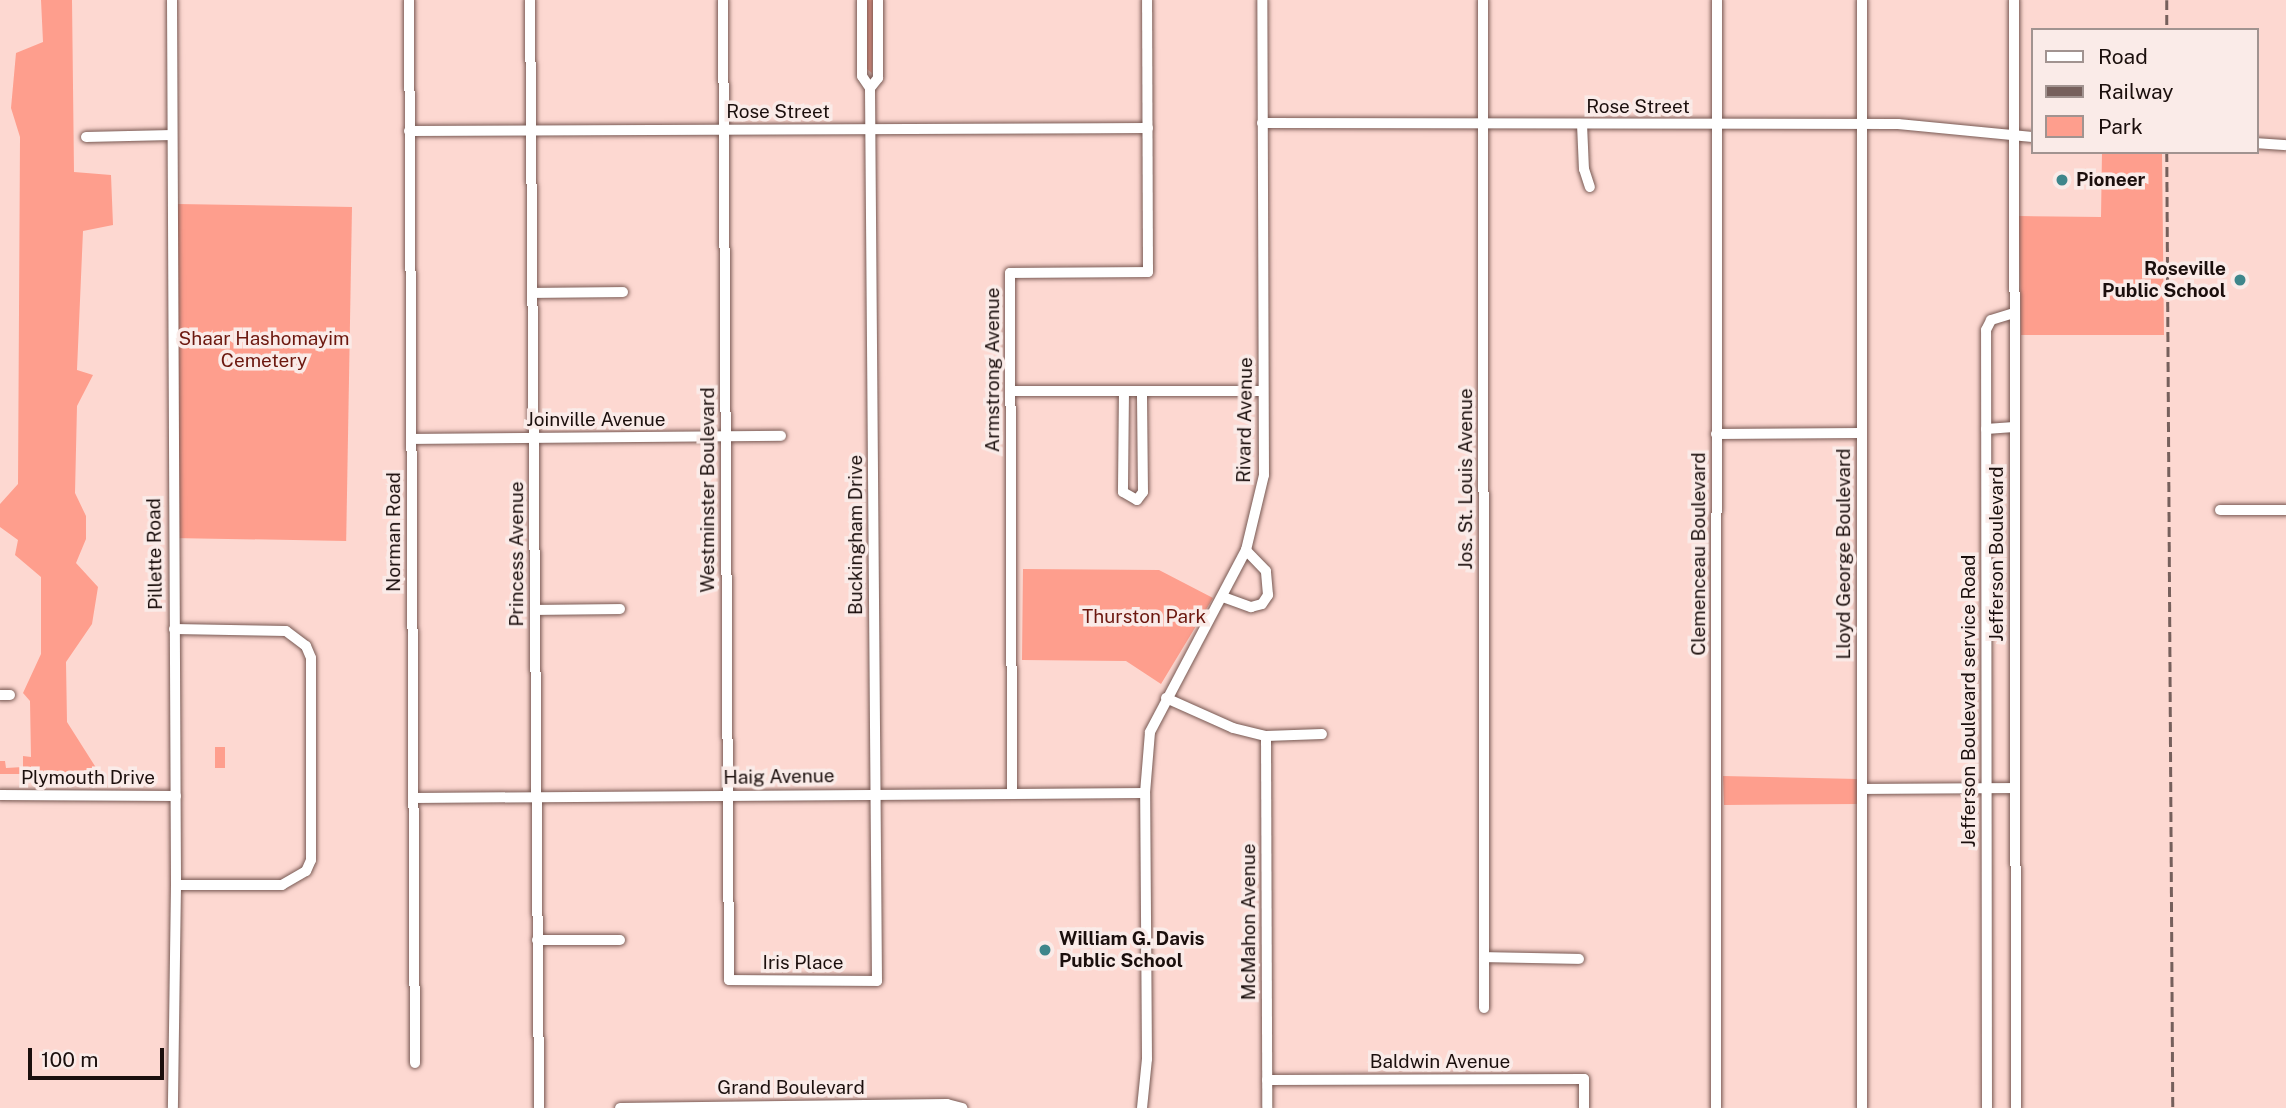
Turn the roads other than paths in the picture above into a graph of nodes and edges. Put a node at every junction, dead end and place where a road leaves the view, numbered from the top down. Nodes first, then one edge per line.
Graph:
1 (172, 0) edge
2 (409, 0) edge
3 (530, 0) edge
4 (723, 0) edge
5 (862, 0) edge
6 (878, 0) edge
7 (1147, 0) edge
8 (1262, 0) edge
9 (1483, 0) edge
10 (1717, 0) edge
11 (1862, 0) edge
12 (2014, 0) edge
13 (870, 88) junction
14 (1262, 123) junction
15 (1483, 124) junction
16 (1582, 124) junction
17 (1716, 124) junction
18 (1861, 124) junction
19 (1148, 128) junction
20 (870, 129) junction
21 (723, 130) junction
22 (409, 131) junction
23 (531, 131) junction
24 (172, 135) junction
25 (86, 137) dead end
26 (2013, 137) junction
27 (2030, 137) edge
28 (2258, 143) edge
29 (2286, 145) edge
30 (1590, 187) dead end
31 (623, 292) dead end
32 (532, 293) junction
33 (2014, 313) junction
34 (1010, 391) junction
35 (1124, 391) junction
36 (1142, 391) junction
37 (1264, 391) junction
38 (2014, 427) junction
39 (1986, 429) junction
40 (1861, 433) junction
41 (1716, 434) junction
42 (725, 436) junction
43 (780, 436) dead end
44 (533, 438) junction
45 (411, 439) junction
46 (2220, 510) dead end
47 (2286, 510) edge
48 (1246, 550) junction
49 (1223, 597) junction
50 (620, 609) dead end
51 (535, 610) junction
52 (174, 629) junction
53 (1167, 698) junction
54 (1322, 734) dead end
55 (1266, 736) junction
56 (1987, 788) junction
57 (2015, 788) junction
58 (1862, 789) junction
59 (1145, 793) junction
60 (0, 794) edge
61 (875, 794) junction
62 (1012, 794) junction
63 (176, 796) junction
64 (728, 796) junction
65 (536, 797) junction
66 (413, 798) junction
67 (176, 885) junction
68 (537, 940) junction
69 (620, 940) dead end
70 (1484, 957) junction
71 (1579, 959) dead end
72 (729, 980) joint
73 (877, 981) joint
74 (1484, 1007) dead end
75 (415, 1063) dead end
76 (1267, 1080) junction
77 (711, 1107) edge
78 (173, 1108) edge
79 (538, 1108) edge
80 (620, 1108) edge
81 (962, 1108) edge
82 (1142, 1108) edge
83 (1268, 1108) edge
84 (1584, 1108) edge
85 (1716, 1108) edge
86 (1862, 1108) edge
87 (1987, 1108) edge
88 (2016, 1108) edge

1 - 24 street, Pillette Road
2 - 22 street, Norman Road
3 - 23 street, Princess Avenue
4 - 21 street, Westminster Boulevard
5 - 13 street, Buckingham Drive
6 - 13 street, Buckingham Drive
7 - 19 street, Armstrong Avenue
8 - 14 street, Rivard Avenue
9 - 15 street, Jos. St. Louis Avenue
10 - 17 street, Clemenceau Boulevard
11 - 18 street, Lloyd George Boulevard
12 - 26 street, Jefferson Boulevard
13 - 20 street, Buckingham Drive
14 - 15 street, Rose Street
14 - 37 street, Rivard Avenue
15 - 16 street, Rose Street
15 - 70 street, Jos. St. Louis Avenue
16 - 17 street, Rose Street
16 - 30 street
17 - 18 street, Rose Street
17 - 41 street, Clemenceau Boulevard
18 - 26 street, Rose Street
18 - 40 street, Lloyd George Boulevard
19 - 20 street, Rose Street
19 - 34 street, Armstrong Avenue
20 - 21 street, Rose Street
20 - 61 street, Buckingham Drive
21 - 23 street, Rose Street
21 - 42 street, Westminster Boulevard
22 - 23 street, Rose Street
22 - 45 street, Norman Road
23 - 32 street, Princess Avenue
24 - 25 street
24 - 52 street, Pillette Road
26 - 27 street, Rose Street
26 - 33 street, Jefferson Boulevard
28 - 29 street
31 - 32 street
32 - 44 street, Princess Avenue
33 - 38 street, Jefferson Boulevard
33 - 39 street, Jefferson Boulevard service Road
34 - 35 street
34 - 62 street, Armstrong Avenue
35 - 36 street
35 - 36 street
36 - 37 street
37 - 48 street, Rivard Avenue
38 - 39 street
38 - 57 street, Jefferson Boulevard
39 - 56 street, Jefferson Boulevard service Road
40 - 41 street
40 - 58 street, Lloyd George Boulevard
41 - 85 street, Clemenceau Boulevard
42 - 43 street, Joinville Avenue
42 - 44 street, Joinville Avenue
42 - 64 street, Westminster Boulevard
44 - 45 street, Joinville Avenue
44 - 51 street, Princess Avenue
45 - 66 street, Norman Road
46 - 47 street
48 - 49 street, Rivard Avenue
48 - 49 street
49 - 53 street, Rivard Avenue
50 - 51 street
51 - 65 street, Princess Avenue
52 - 63 street, Pillette Road
52 - 67 street
53 - 55 street
53 - 59 street, Rivard Avenue
54 - 55 street
55 - 76 street, McMahon Avenue
56 - 57 street
56 - 58 street
56 - 87 street, Jefferson Boulevard service Road
57 - 88 street, Jefferson Boulevard
58 - 86 street, Lloyd George Boulevard
59 - 62 street, Haig Avenue
59 - 82 street, Rivard Avenue
60 - 63 street, Plymouth Drive
61 - 62 street, Haig Avenue
61 - 64 street, Haig Avenue
61 - 73 street, Buckingham Drive
63 - 67 street, Pillette Road
64 - 65 street, Haig Avenue
64 - 72 street, Westminster Boulevard
65 - 66 street, Haig Avenue
65 - 68 street, Princess Avenue
66 - 75 street, Norman Road
67 - 78 street, Pillette Road
68 - 69 street
68 - 79 street, Princess Avenue
70 - 71 street
70 - 74 street, Jos. St. Louis Avenue
72 - 73 street, Iris Place
76 - 83 street, McMahon Avenue
76 - 84 street, Baldwin Avenue
77 - 80 street, Grand Boulevard
77 - 81 street, Grand Boulevard

